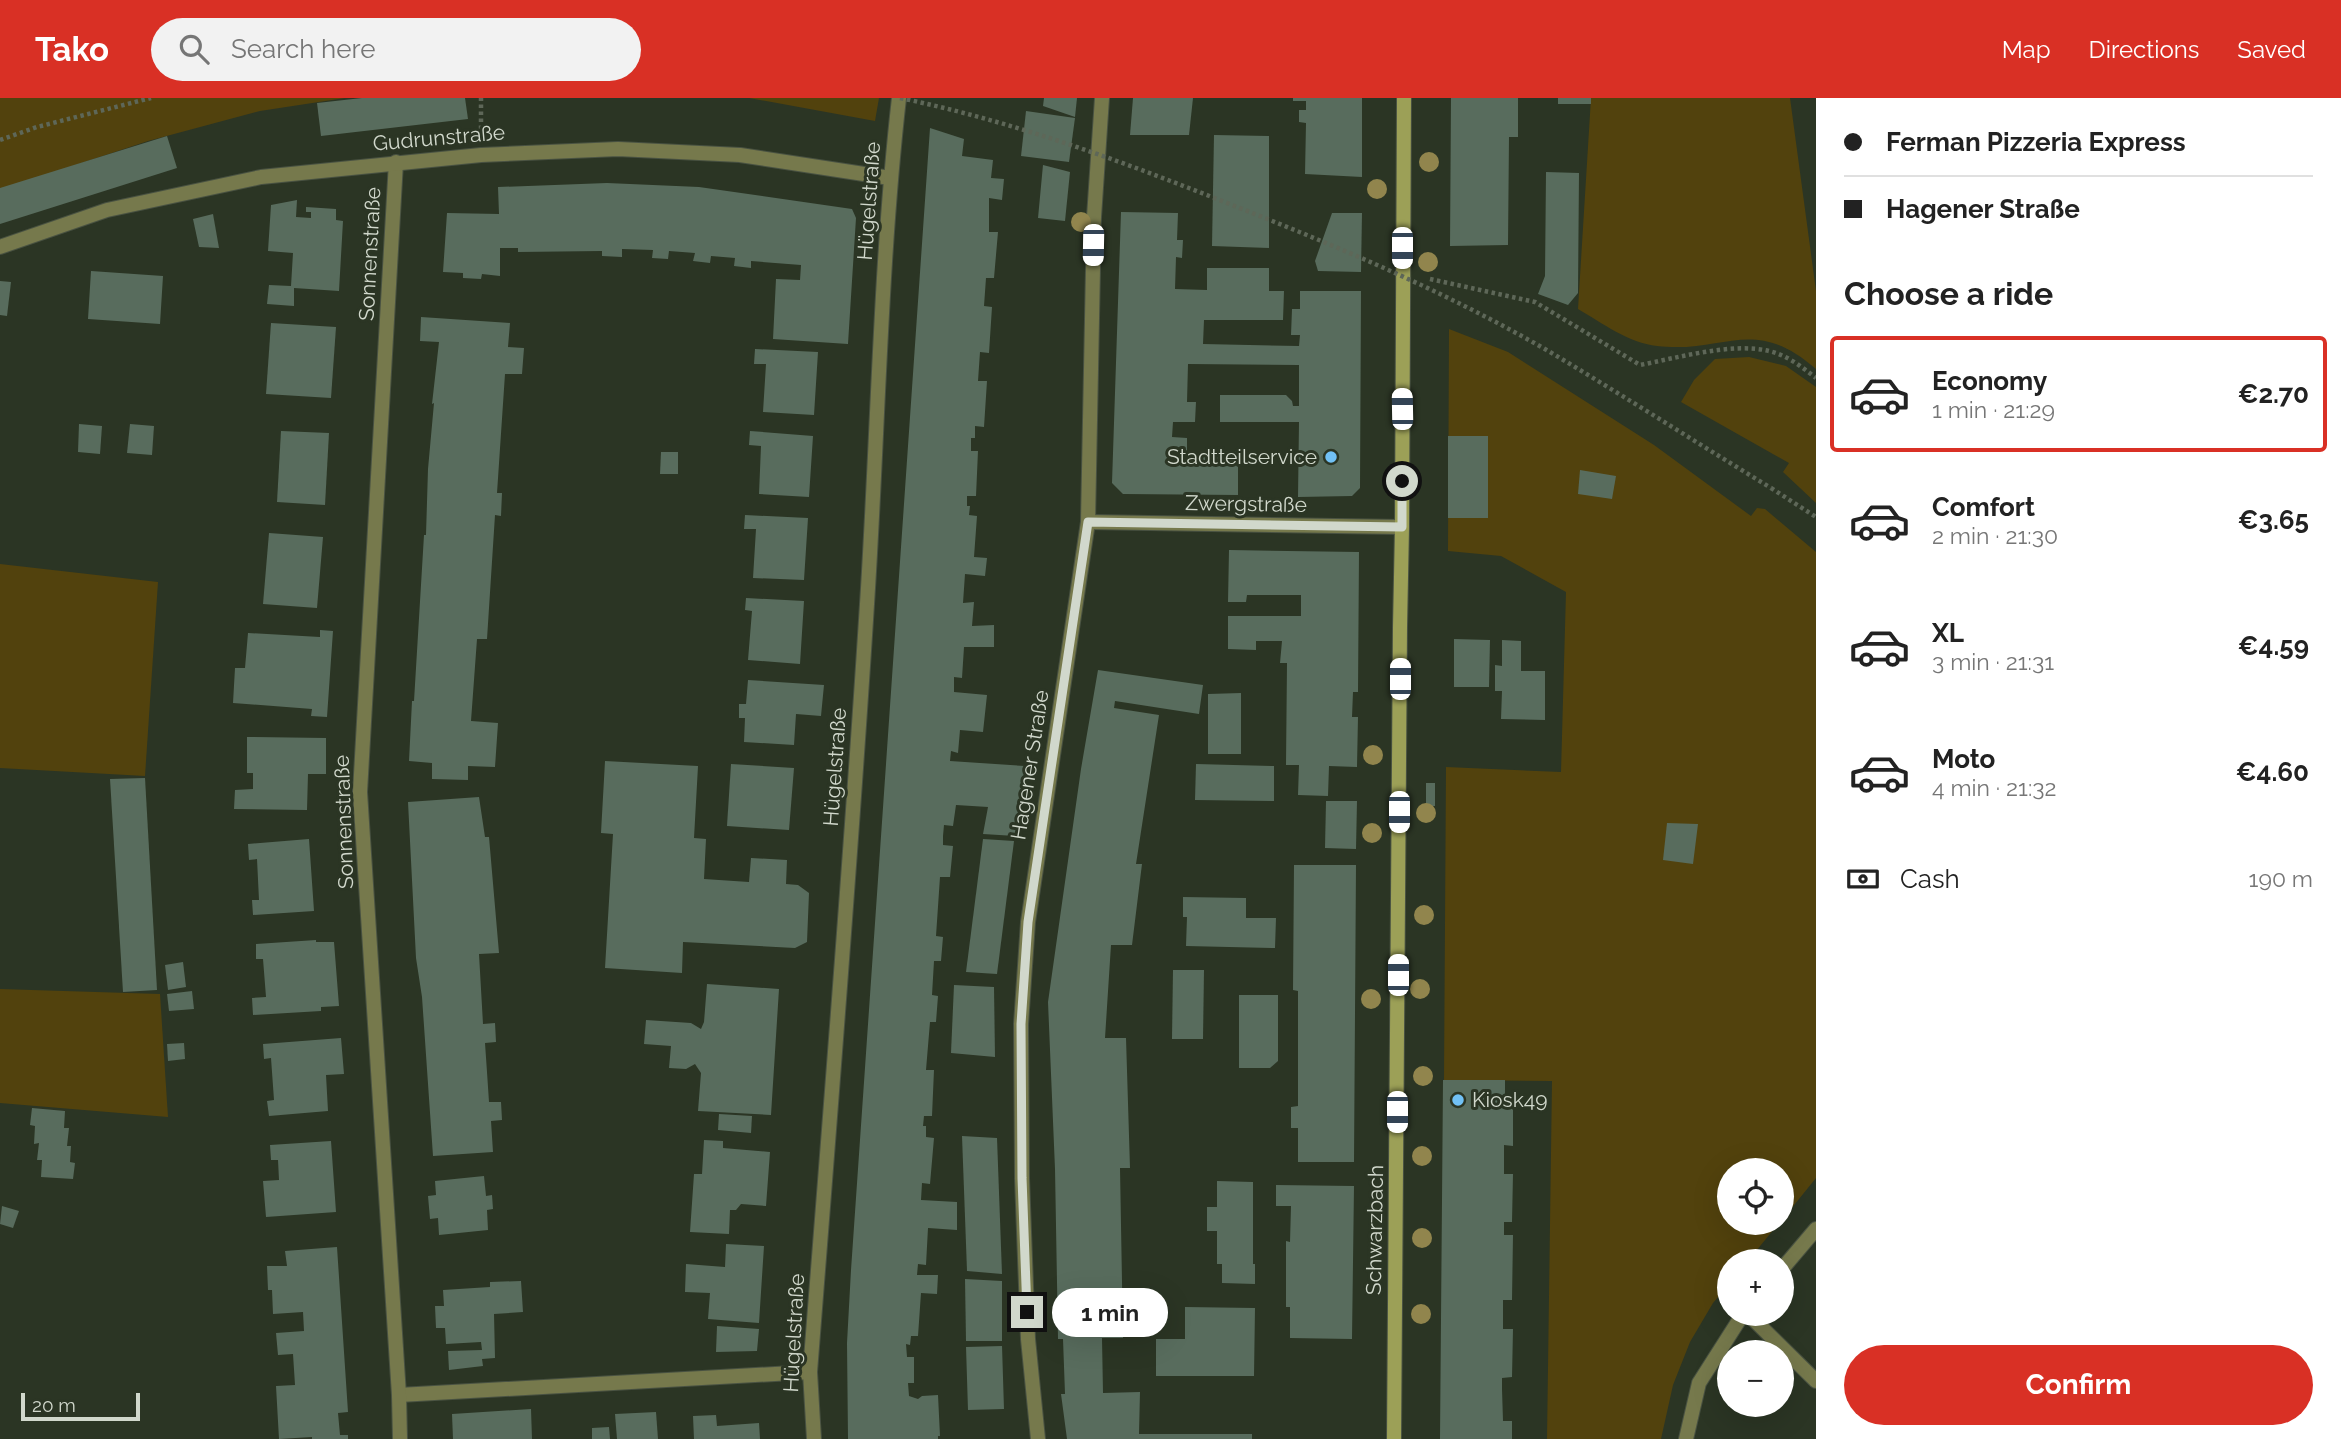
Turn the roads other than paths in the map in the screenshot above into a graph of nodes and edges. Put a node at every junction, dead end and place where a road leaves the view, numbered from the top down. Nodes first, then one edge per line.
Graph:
1 (900, 98) edge
2 (1102, 98) edge
3 (1404, 98) edge
4 (396, 162) junction
5 (890, 178) junction
6 (0, 247) edge
7 (1088, 522) junction
8 (1402, 527) junction
9 (1816, 1229) edge
10 (1794, 1255) edge
11 (1737, 1326) edge
12 (1758, 1326) edge
13 (810, 1372) junction
14 (1816, 1381) edge
15 (399, 1395) junction
16 (400, 1439) edge
17 (814, 1439) edge
18 (1038, 1439) edge
19 (1394, 1439) edge
20 (1686, 1439) edge

1 - 5 street, Hügelstraße
2 - 7 street, Hagener Straße
3 - 8 street, Schwarzbach
4 - 5 street, Gudrunstraße
4 - 6 street, Gudrunstraße
4 - 15 street, Sonnenstraße
5 - 13 street, Hügelstraße
7 - 8 street, Zwergstraße
7 - 18 street, Hagener Straße
8 - 19 street, Schwarzbach
9 - 10 street
11 - 20 street
12 - 14 street
13 - 15 street
13 - 17 street, Hügelstraße
15 - 16 street, Sonnenstraße

